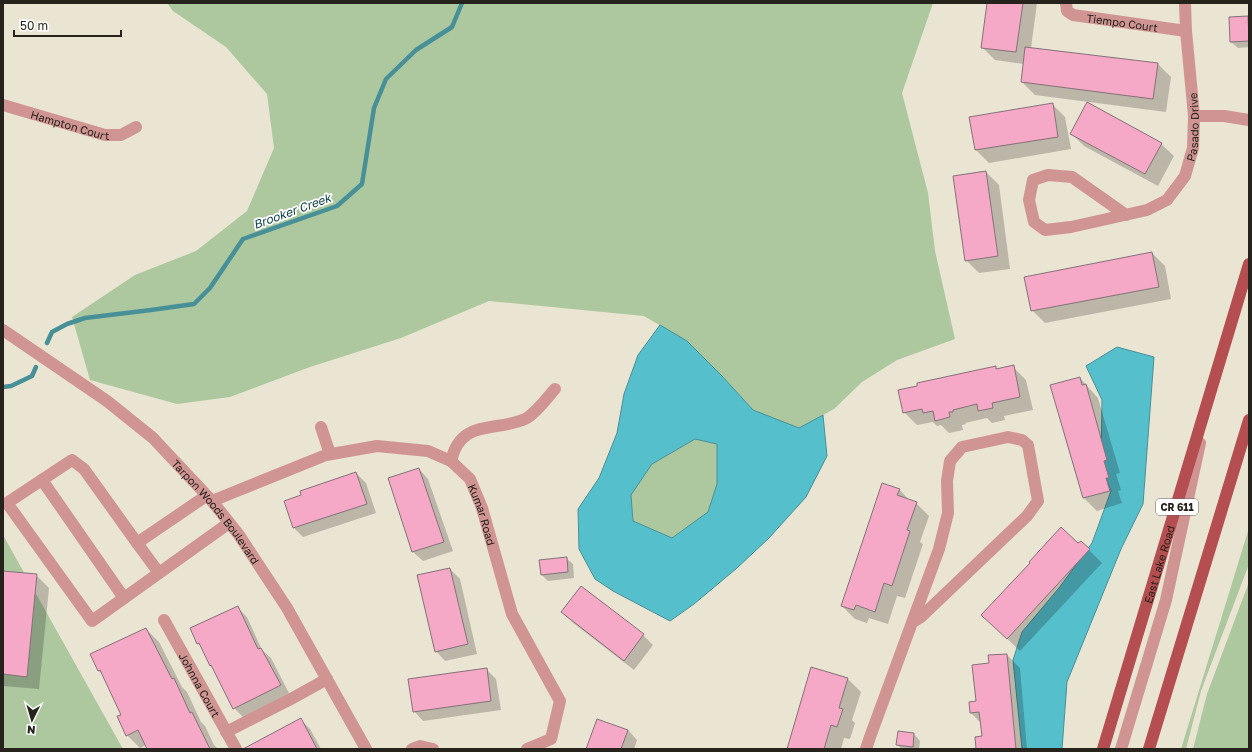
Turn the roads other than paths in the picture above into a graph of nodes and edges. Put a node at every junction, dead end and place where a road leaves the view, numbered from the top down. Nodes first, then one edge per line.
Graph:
1 (1066, 3) edge
2 (1185, 3) edge
3 (1186, 31) junction
4 (3, 105) edge
5 (1194, 116) junction
6 (1249, 120) edge
7 (136, 127) dead end
8 (1126, 215) junction
9 (1249, 264) edge
10 (3, 330) edge
11 (555, 389) dead end
12 (1209, 399) junction
13 (1249, 420) edge
14 (321, 427) dead end
15 (330, 454) junction
16 (452, 460) junction
17 (42, 480) junction
18 (209, 498) junction
19 (229, 523) junction
20 (137, 543) junction
21 (159, 573) junction
22 (124, 598) junction
23 (164, 620) dead end
24 (912, 622) junction
25 (327, 679) junction
26 (226, 732) junction
27 (236, 749) edge
28 (366, 749) edge
29 (412, 749) edge
30 (433, 749) edge
31 (527, 749) edge
32 (866, 749) edge
33 (1103, 749) edge
34 (1121, 749) edge
35 (1149, 749) edge

1 - 3 street, Tiempo Court
2 - 3 street, Pasado Drive
3 - 5 street, Pasado Drive
4 - 7 street, Hampton Court
5 - 6 street
5 - 8 street, Pasado Drive
8 - 8 street, Pasado Drive
9 - 12 main road, East Lake Road / CR 611
10 - 18 street, Tarpon Woods Boulevard
11 - 16 street
12 - 33 main road, East Lake Road / CR 611
12 - 34 street
13 - 35 main road
14 - 15 street
15 - 16 street, Kumar Road
15 - 18 street, Kumar Road
16 - 31 street, Kumar Road
17 - 20 street
17 - 22 street
17 - 22 street
18 - 19 street, Tarpon Woods Boulevard
18 - 20 street, Kumar Road
19 - 21 street
19 - 25 street, Tarpon Woods Boulevard
20 - 21 street
21 - 22 street
23 - 26 street, Johnna Court
24 - 24 street
24 - 32 street
25 - 26 street
25 - 28 street, Tarpon Woods Boulevard
26 - 27 street, Johnna Court
29 - 30 street

